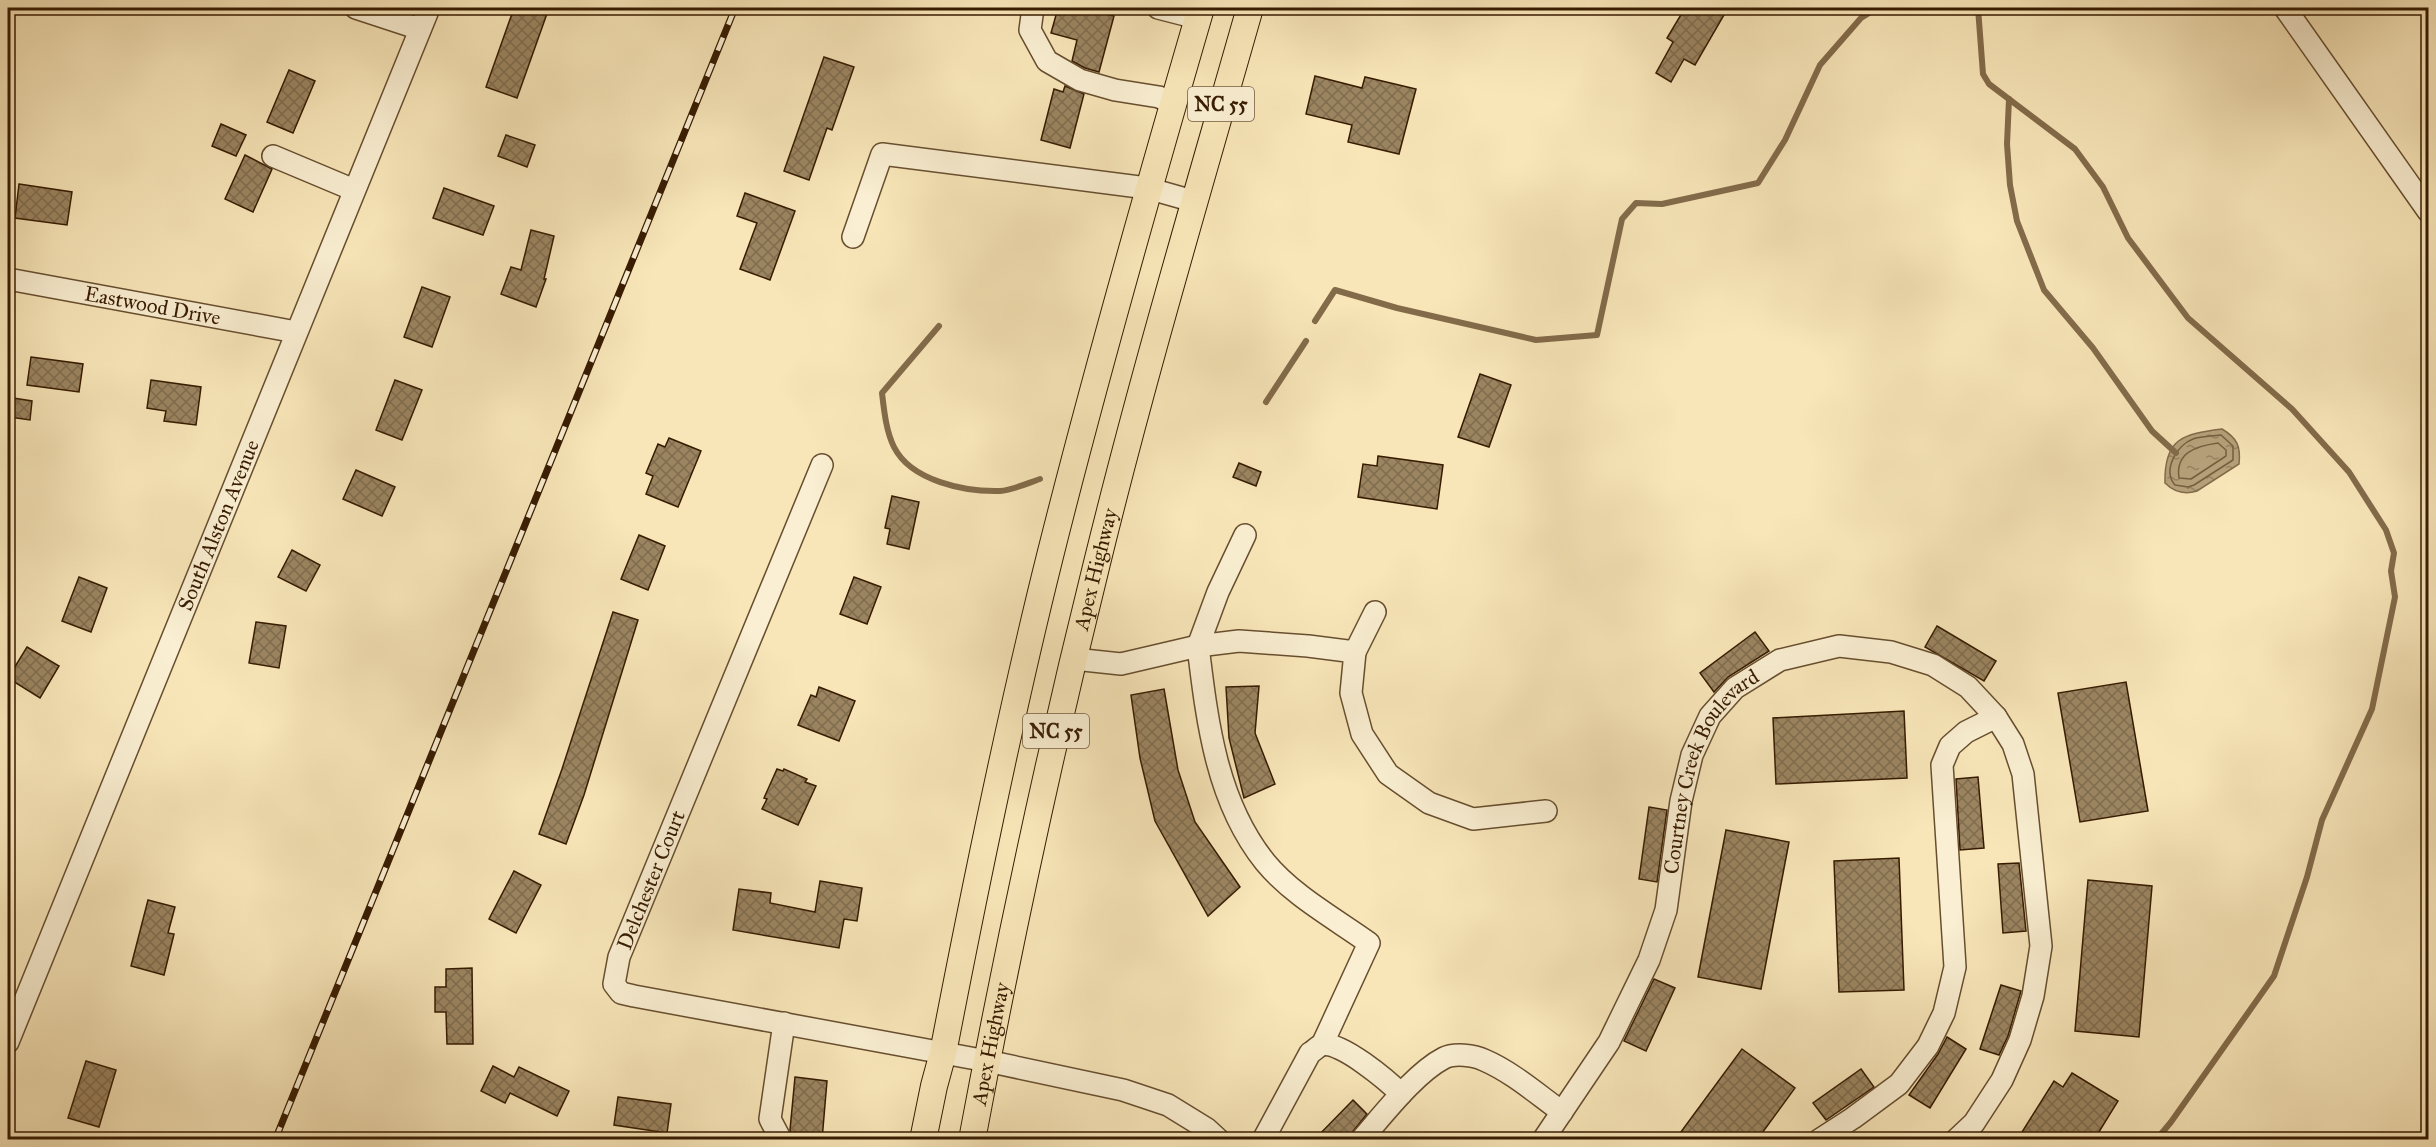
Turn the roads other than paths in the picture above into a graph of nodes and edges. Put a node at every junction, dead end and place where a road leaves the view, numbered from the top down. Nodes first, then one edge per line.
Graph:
1 (356, 8) edge
2 (429, 8) edge
3 (1033, 8) edge
4 (1158, 8) edge
5 (1250, 8) edge
6 (2284, 8) edge
7 (1199, 13) edge
8 (420, 29) junction
9 (1172, 103) junction
10 (273, 156) dead end
11 (1147, 189) junction
12 (354, 190) junction
13 (1193, 201) junction
14 (2428, 212) edge
15 (853, 237) dead end
16 (8, 279) edge
17 (296, 332) junction
18 (822, 465) dead end
19 (1245, 535) dead end
20 (1375, 612) dead end
21 (1198, 646) junction
22 (1355, 652) junction
23 (1074, 659) junction
24 (1996, 717) junction
25 (1546, 811) dead end
26 (783, 1023) junction
27 (8, 1042) edge
28 (1322, 1045) junction
29 (943, 1053) junction
30 (987, 1061) junction
31 (1401, 1094) junction
32 (1562, 1112) junction
33 (781, 1140) edge
34 (923, 1140) edge
35 (972, 1140) edge
36 (1219, 1140) edge
37 (1263, 1140) edge
38 (1361, 1140) edge
39 (1543, 1140) edge
40 (1819, 1140) edge
41 (1956, 1140) edge

1 - 8 street
2 - 8 street, South Alston Avenue
3 - 9 street
4 - 7 street
5 - 13 main road, Apex Highway / NC 55
6 - 14 street
7 - 9 main road, NC 55
8 - 12 street, South Alston Avenue
9 - 11 main road, NC 55
10 - 12 street
11 - 13 street
11 - 15 street
11 - 29 main road, NC 55
12 - 17 street, South Alston Avenue
13 - 23 main road, Apex Highway / NC 55
16 - 17 street, Eastwood Drive
17 - 27 street, South Alston Avenue
18 - 26 street, Delchester Court
19 - 21 street
20 - 22 street
21 - 22 street
21 - 23 street
21 - 28 street
22 - 25 street
23 - 30 main road, Apex Highway / NC 55
24 - 32 street, Courtney Creek Boulevard
24 - 40 street
24 - 41 street, Courtney Creek Boulevard
26 - 29 street, Delchester Court
26 - 33 street
28 - 31 street
28 - 37 street
29 - 30 street
29 - 34 main road, NC 55
30 - 35 main road, Apex Highway / NC 55
30 - 36 street
31 - 32 street
31 - 38 street
32 - 39 street, Courtney Creek Boulevard

